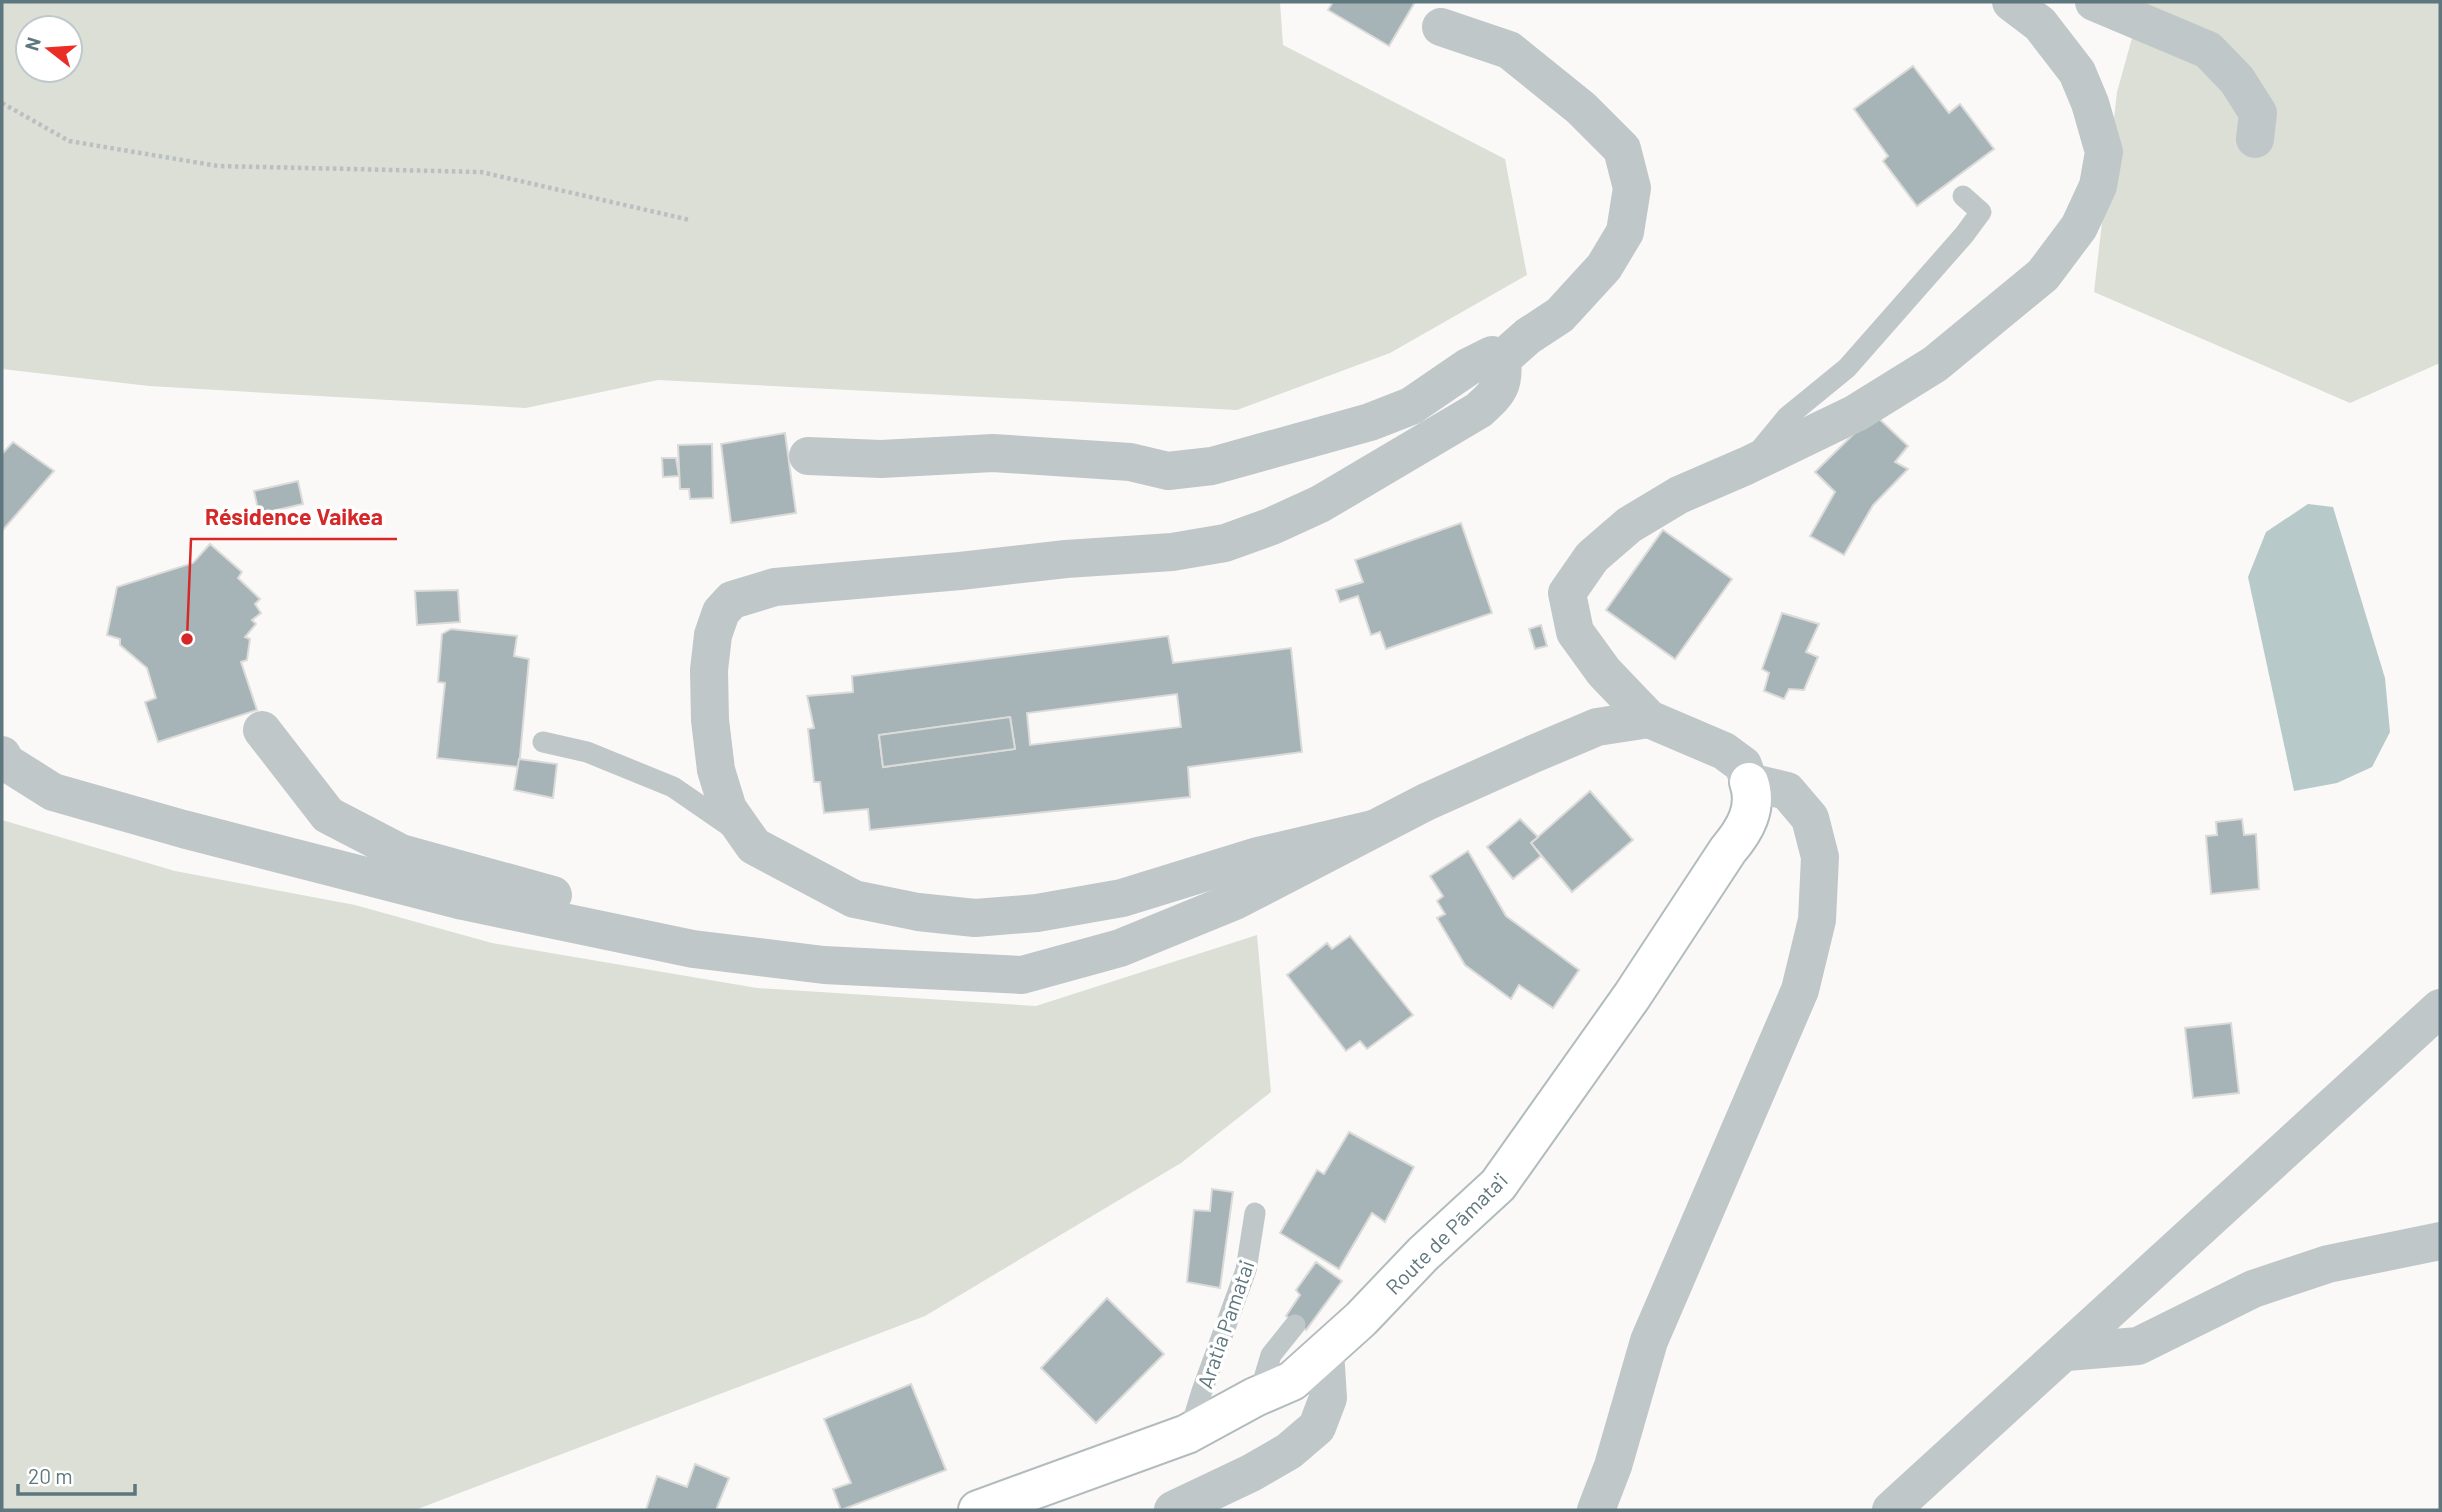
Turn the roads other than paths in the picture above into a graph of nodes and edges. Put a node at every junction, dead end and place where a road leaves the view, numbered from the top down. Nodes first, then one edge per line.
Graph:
1 (2011, 2) edge
2 (2094, 2) edge
3 (1441, 27) dead end
4 (2255, 139) dead end
5 (1963, 196) dead end
6 (1502, 359) junction
7 (808, 456) dead end
8 (1746, 466) junction
9 (1649, 719) junction
10 (262, 730) dead end
11 (543, 742) dead end
12 (2, 755) edge
13 (1749, 782) junction
14 (1373, 829) junction
15 (754, 846) junction
16 (853, 967) junction
17 (2440, 1008) edge
18 (1255, 1213) dead end
19 (2436, 1243) edge
20 (1295, 1325) dead end
21 (1325, 1352) junction
22 (2067, 1352) junction
23 (1259, 1395) junction
24 (1189, 1433) junction
25 (978, 1510) edge
26 (1174, 1510) edge
27 (1597, 1510) edge
28 (1891, 1510) edge

1 - 8 street
2 - 4 street
3 - 6 street
5 - 8 lane
6 - 7 street
6 - 15 street
8 - 9 street
9 - 13 street
9 - 14 street
10 - 16 street
11 - 15 lane
12 - 16 street
13 - 21 main road, Route de Pāmata'i
13 - 27 street
14 - 15 street
14 - 16 street
17 - 22 street
18 - 24 lane, Aratia Pamatai
19 - 22 street
20 - 23 lane
21 - 23 main road, Route de Pāmata'i
21 - 26 street
22 - 28 street
23 - 24 main road, Route de Pāmata'i
24 - 25 main road, Route de Pāmata'i

